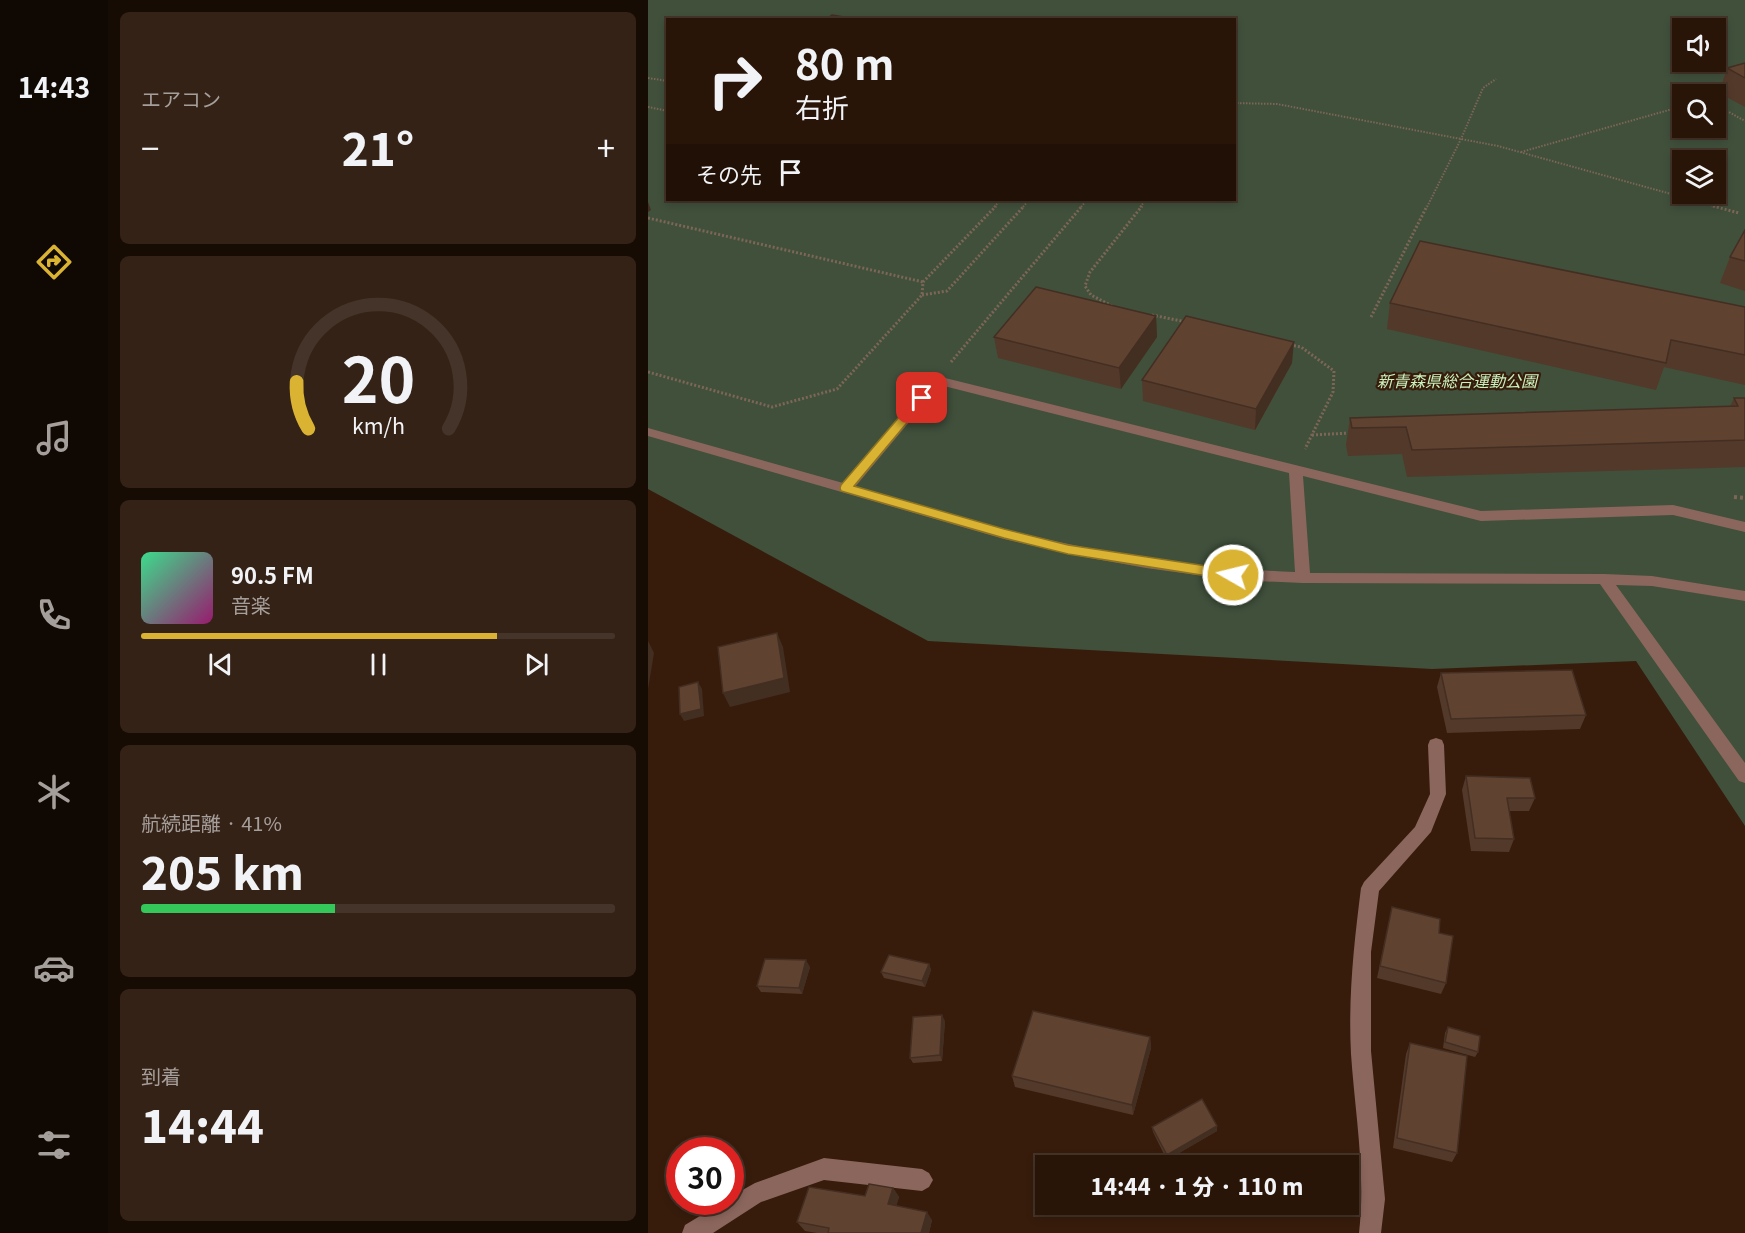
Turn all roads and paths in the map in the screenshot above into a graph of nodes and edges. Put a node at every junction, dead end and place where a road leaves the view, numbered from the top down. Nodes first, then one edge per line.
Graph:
1 (648, 78) edge
2 (1496, 79) dead end
3 (666, 81) edge
4 (1236, 103) edge
5 (648, 107) edge
6 (1672, 109) edge
7 (666, 111) edge
8 (1726, 111) edge
9 (1745, 121) edge
10 (1461, 139) junction
11 (1520, 152) junction
12 (1000, 201) edge
13 (1028, 201) edge
14 (1086, 201) edge
15 (1145, 201) edge
16 (1739, 213) dead end
17 (648, 218) edge
18 (923, 282) junction
19 (922, 295) junction
20 (1112, 306) edge
21 (1145, 314) edge
22 (1371, 317) dead end
23 (1190, 323) edge
24 (1290, 345) edge
25 (945, 368) dead end
26 (648, 372) edge
27 (648, 432) edge
28 (1360, 433) edge
29 (1312, 435) junction
30 (1298, 464) junction
31 (846, 488) junction
32 (1734, 497) dead end
33 (1745, 498) edge
34 (1745, 527) edge
35 (1303, 578) junction
36 (1604, 579) junction
37 (1745, 597) edge
38 (1436, 745) dead end
39 (1745, 776) edge
40 (922, 1180) dead end
41 (693, 1233) edge
42 (1370, 1233) edge

1 - 3 path
2 - 10 path
4 - 10 path
5 - 7 path
6 - 11 path
8 - 9 path
10 - 11 path
10 - 22 path
11 - 16 path
12 - 18 path
13 - 19 path
14 - 25 path
15 - 20 path
17 - 18 path
18 - 19 path
19 - 26 path
21 - 23 path
24 - 29 path
27 - 31 street
28 - 29 path
29 - 30 path
30 - 31 street
30 - 34 street
30 - 35 street
31 - 35 street
32 - 33 path
35 - 36 street
36 - 37 street
36 - 39 street
38 - 42 street
40 - 41 street

